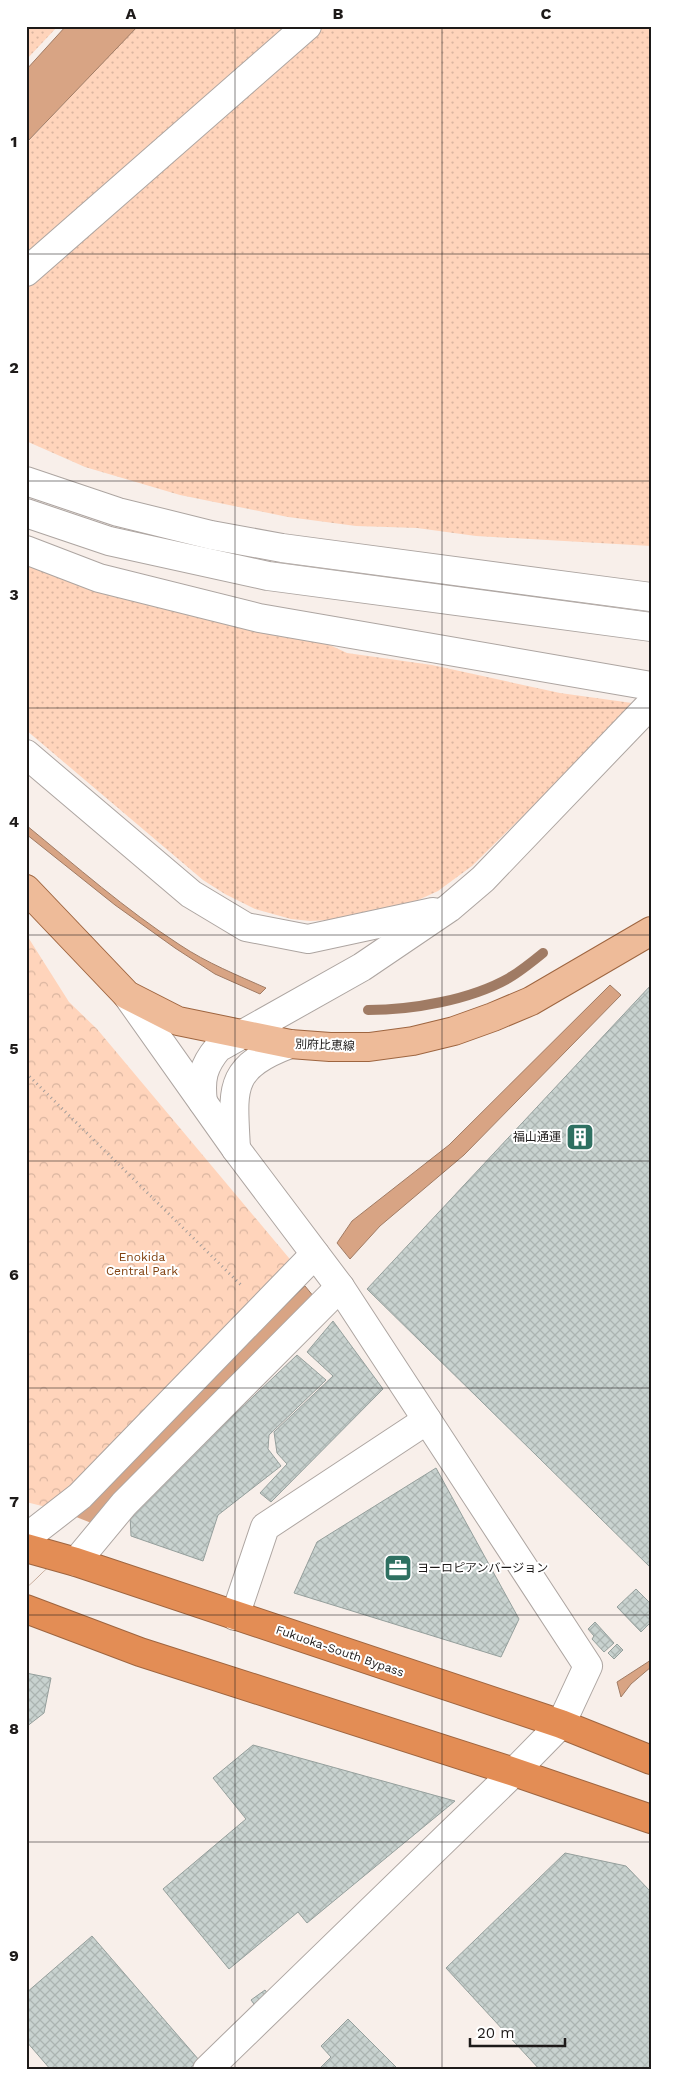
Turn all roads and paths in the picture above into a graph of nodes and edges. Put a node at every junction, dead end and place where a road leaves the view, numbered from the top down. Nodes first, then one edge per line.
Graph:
1 (307, 26) edge
2 (26, 272) edge
3 (26, 481) edge
4 (26, 513) edge
5 (26, 550) edge
6 (651, 597) edge
7 (651, 627) edge
8 (649, 697) edge
9 (26, 754) edge
10 (26, 889) edge
11 (449, 908) junction
12 (651, 931) edge
13 (127, 995) junction
14 (240, 1034) junction
15 (290, 1044) junction
16 (26, 1073) edge
17 (203, 1102) junction
18 (236, 1149) junction
19 (315, 1254) junction
20 (340, 1287) junction
21 (263, 1307) junction
22 (427, 1420) junction
23 (26, 1538) edge
24 (26, 1548) edge
25 (76, 1562) junction
26 (26, 1610) edge
27 (235, 1616) junction
28 (561, 1724) junction
29 (651, 1760) edge
30 (514, 1772) junction
31 (651, 1819) edge
32 (207, 2070) edge

1 - 2 street
3 - 6 street
4 - 7 street
5 - 8 street
8 - 11 street
9 - 11 street
10 - 13 main road, 別府比恵線
11 - 14 street
12 - 15 main road, 別府比恵線
13 - 14 main road, 別府比恵線
13 - 17 street
14 - 15 main road, 別府比恵線
14 - 17 street
15 - 18 street
16 - 21 path
17 - 18 street
18 - 19 street
19 - 20 street
19 - 21 street
20 - 22 street
20 - 25 street
21 - 23 street
22 - 27 street
22 - 28 street
24 - 25 highway, Fukuoka-South Bypass
25 - 27 highway, Fukuoka-South Bypass
26 - 30 highway
27 - 28 highway, Fukuoka-South Bypass
28 - 29 highway, Fukuoka-South Bypass
28 - 30 street
30 - 31 highway
30 - 32 street

